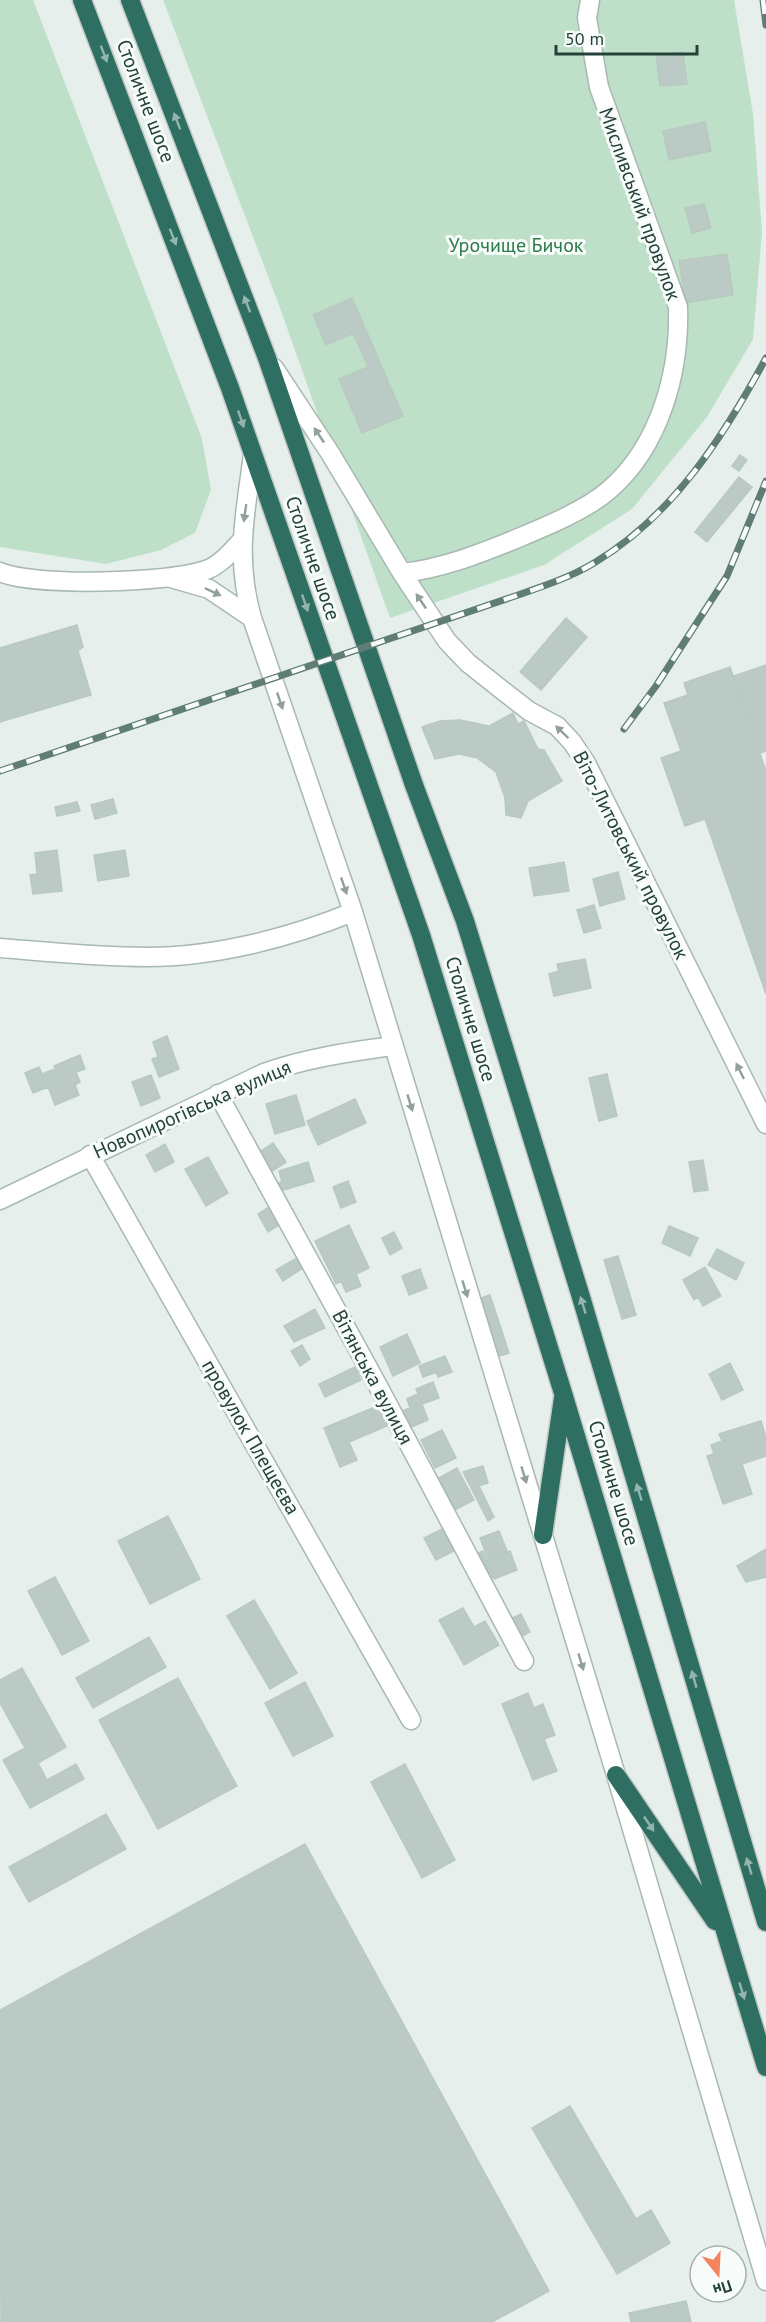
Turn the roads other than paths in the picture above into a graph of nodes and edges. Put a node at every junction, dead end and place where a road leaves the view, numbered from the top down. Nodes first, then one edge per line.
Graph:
1 (82, 0) edge
2 (130, 0) edge
3 (590, 0) edge
4 (267, 358) junction
5 (253, 455) junction
6 (241, 541) junction
7 (0, 572) edge
8 (402, 573) junction
9 (169, 577) junction
10 (252, 618) junction
11 (353, 912) junction
12 (0, 948) edge
13 (393, 1047) junction
14 (218, 1094) junction
15 (766, 1124) edge
16 (90, 1155) junction
17 (0, 1200) edge
18 (563, 1393) junction
19 (543, 1535) junction
20 (524, 1661) dead end
21 (411, 1720) dead end
22 (616, 1775) junction
23 (766, 1922) edge
24 (725, 1935) junction
25 (766, 2067) edge
26 (766, 2281) edge

1 -> 5 highway, Столичне шосе
4 -> 2 highway, Столичне шосе
3 - 8 street, Мисливський провулок
8 -> 4 street, Віто-Литовський провулок
23 -> 4 highway, Столичне шосе
5 -> 6 street
5 -> 18 highway, Столичне шосе
6 - 9 street
6 - 10 street
7 - 9 street
15 -> 8 street, Віто-Литовський провулок
9 -> 10 street
10 -> 11 street
11 - 12 street
11 - 13 street
13 - 14 street, Новопирогівська вулиця
13 -> 19 street
14 - 16 street, Новопирогівська вулиця
14 - 20 street, Вітянська вулиця
16 - 17 street, Новопирогівська вулиця
16 - 21 street, провулок Плещеєва
18 - 19 highway
18 - 24 highway, Столичне шосе
19 -> 22 street
22 -> 24 highway
22 - 26 street
24 -> 25 highway, Столичне шосе

